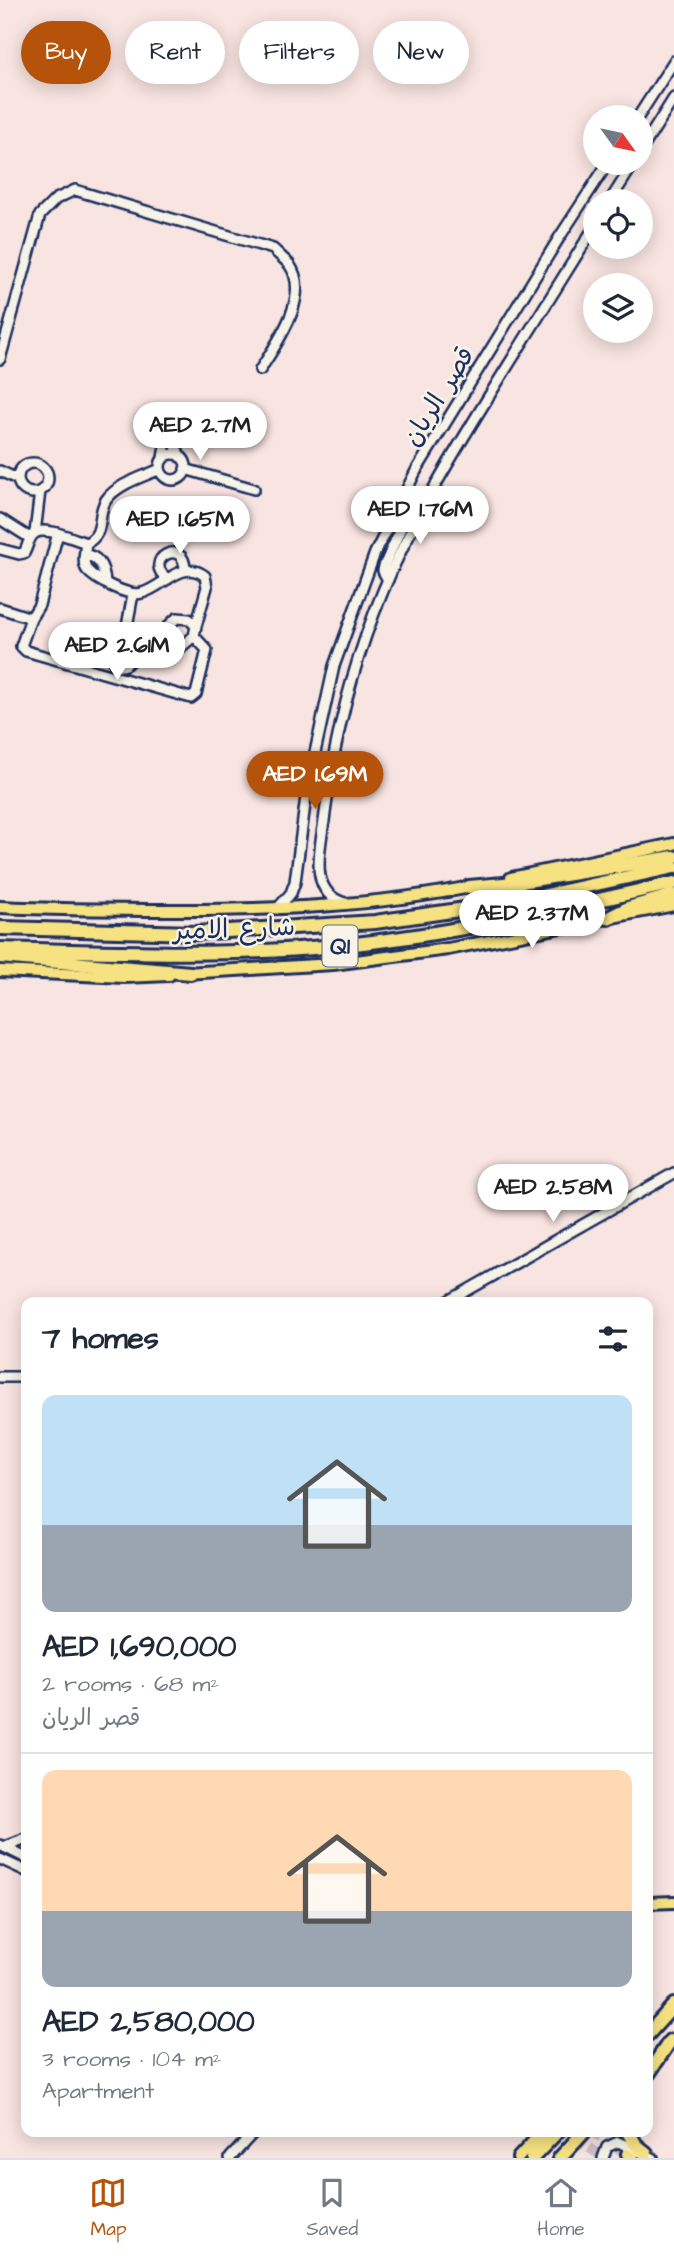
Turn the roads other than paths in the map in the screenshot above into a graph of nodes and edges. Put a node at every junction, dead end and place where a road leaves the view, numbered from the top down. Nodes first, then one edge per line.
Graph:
1 (674, 61) edge
2 (674, 98) edge
3 (646, 105) edge
4 (653, 131) edge
5 (600, 175) edge
6 (583, 245) edge
7 (0, 359) edge
8 (260, 370) dead end
9 (180, 457) junction
10 (163, 458) junction
11 (160, 469) junction
12 (185, 469) junction
13 (0, 471) edge
14 (18, 479) junction
15 (254, 489) dead end
16 (40, 491) junction
17 (0, 519) edge
18 (389, 524) junction
19 (406, 529) junction
20 (58, 533) junction
21 (33, 535) junction
22 (86, 543) junction
23 (0, 548) edge
24 (185, 569) junction
25 (168, 579) junction
26 (133, 594) junction
27 (0, 608) edge
28 (31, 618) junction
29 (122, 648) dead end
30 (307, 789) junction
31 (327, 791) junction
32 (674, 844) edge
33 (674, 857) edge
34 (674, 867) edge
35 (674, 883) edge
36 (468, 887) junction
37 (674, 895) edge
38 (347, 904) junction
39 (674, 905) edge
40 (0, 906) edge
41 (277, 909) junction
42 (608, 918) junction
43 (0, 928) edge
44 (0, 949) edge
45 (0, 957) edge
46 (0, 971) edge
47 (191, 973) junction
48 (674, 1172) edge
49 (456, 1297) edge
50 (0, 1377) edge
51 (21, 1377) edge
52 (21, 1840) edge
53 (2, 1846) edge
54 (21, 1856) edge
55 (0, 1859) edge
56 (21, 1869) edge
57 (674, 1902) edge
58 (653, 1903) edge
59 (674, 2005) edge
60 (653, 2028) edge
61 (672, 2039) edge
62 (653, 2060) edge
63 (653, 2067) edge
64 (249, 2137) edge
65 (537, 2137) edge
66 (552, 2137) edge
67 (579, 2137) edge
68 (631, 2137) edge
69 (650, 2156) edge
70 (229, 2158) edge
71 (517, 2158) edge
72 (532, 2158) edge
73 (560, 2158) edge
74 (603, 2158) edge

1 - 3 street
2 - 4 street
5 - 18 street, قصر الريان
6 - 19 street, قصر الريان
7 - 8 street
9 - 10 street
9 - 10 street
9 - 12 street
10 - 11 street
11 - 12 street
11 - 22 street
12 - 15 street
13 - 14 street
14 - 16 street
14 - 16 street
16 - 21 street
17 - 21 street
18 - 19 street
18 - 30 street, قصر الريان
19 - 31 street, قصر الريان
20 - 21 street
20 - 22 street
20 - 28 street
21 - 23 street
22 - 26 street
24 - 25 street
24 - 25 street
24 - 28 street
25 - 26 street
26 - 29 street
27 - 28 street
30 - 31 street
30 - 41 street, قصر الريان
31 - 38 street, قصر الريان
32 - 36 main road, شارع الامير
33 - 36 highway
34 - 43 highway, شارع الامير / Q1
35 - 44 highway, شارع الامير / Q1
36 - 38 main road, شارع الامير
37 - 42 highway
38 - 41 main road, شارع الامير
39 - 42 main road, شارع الامير
40 - 41 main road, شارع الامير
42 - 47 main road, شارع الامير
45 - 47 highway
46 - 47 main road, شارع الامير
48 - 49 street
50 - 51 street
52 - 53 street
53 - 54 street
55 - 56 street
57 - 58 main road
59 - 60 highway
61 - 62 highway
61 - 63 highway
64 - 70 street
65 - 71 main road
66 - 72 highway
67 - 73 highway
68 - 69 highway
69 - 74 street

